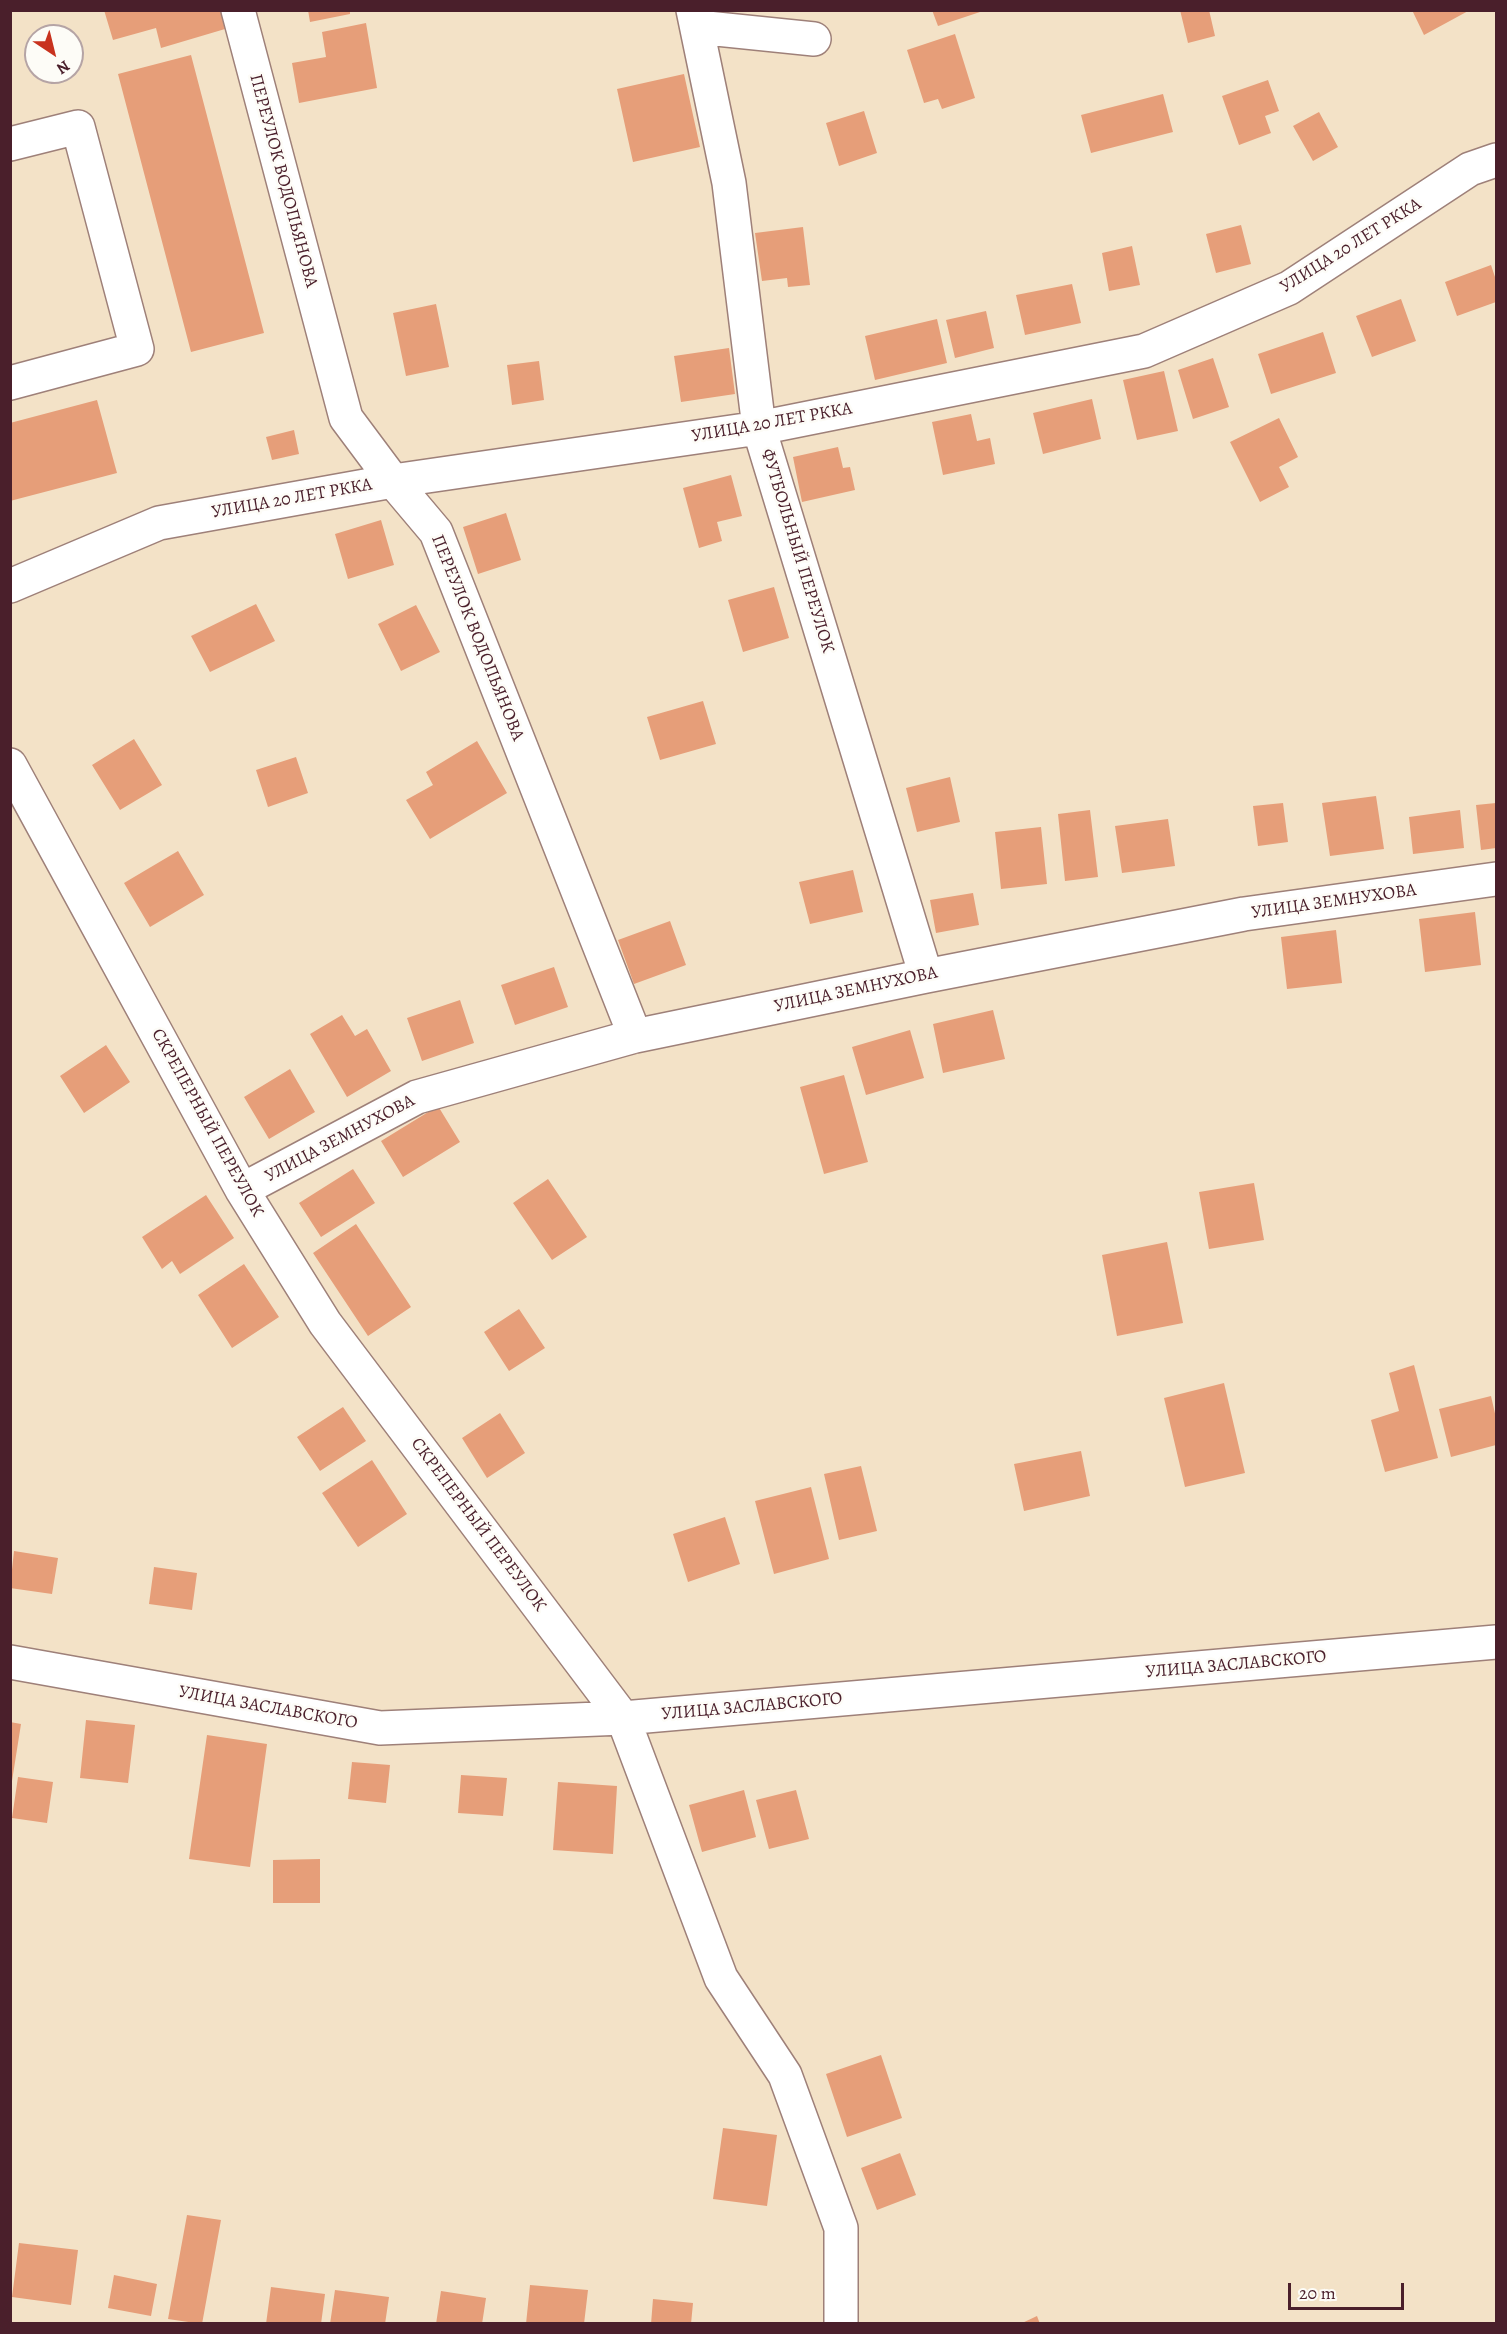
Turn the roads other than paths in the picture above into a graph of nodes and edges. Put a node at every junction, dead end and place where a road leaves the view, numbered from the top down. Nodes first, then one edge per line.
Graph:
1 (238, 10) edge
2 (695, 19) edge
3 (814, 39) dead end
4 (10, 144) edge
5 (1497, 160) edge
6 (10, 383) edge
7 (759, 428) junction
8 (393, 481) junction
9 (10, 586) edge
10 (10, 765) edge
11 (1497, 879) edge
12 (926, 976) junction
13 (634, 1036) junction
14 (242, 1190) junction
15 (1497, 1642) edge
16 (10, 1662) edge
17 (623, 1718) junction
18 (841, 2324) edge

1 - 8 street, ПЕРЕУЛОК ВОДОПЬЯНОВА
2 - 3 street
2 - 7 street, ФУТБОЛЬНЫЙ ПЕРЕУЛОК
4 - 6 street
5 - 7 street, УЛИЦА 20 ЛЕТ РККА
7 - 8 street, УЛИЦА 20 ЛЕТ РККА
7 - 12 street, ФУТБОЛЬНЫЙ ПЕРЕУЛОК
8 - 9 street, УЛИЦА 20 ЛЕТ РККА
8 - 13 street, ПЕРЕУЛОК ВОДОПЬЯНОВА
10 - 14 street, СКРЕПЕРНЫЙ ПЕРЕУЛОК
11 - 12 street, УЛИЦА ЗЕМНУХОВА
12 - 13 street, УЛИЦА ЗЕМНУХОВА
13 - 14 street, УЛИЦА ЗЕМНУХОВА
14 - 17 street, СКРЕПЕРНЫЙ ПЕРЕУЛОК
15 - 17 street, УЛИЦА ЗАСЛАВСКОГО
16 - 17 street, УЛИЦА ЗАСЛАВСКОГО
17 - 18 street, СКРЕПЕРНЫЙ ПЕРЕУЛОК

